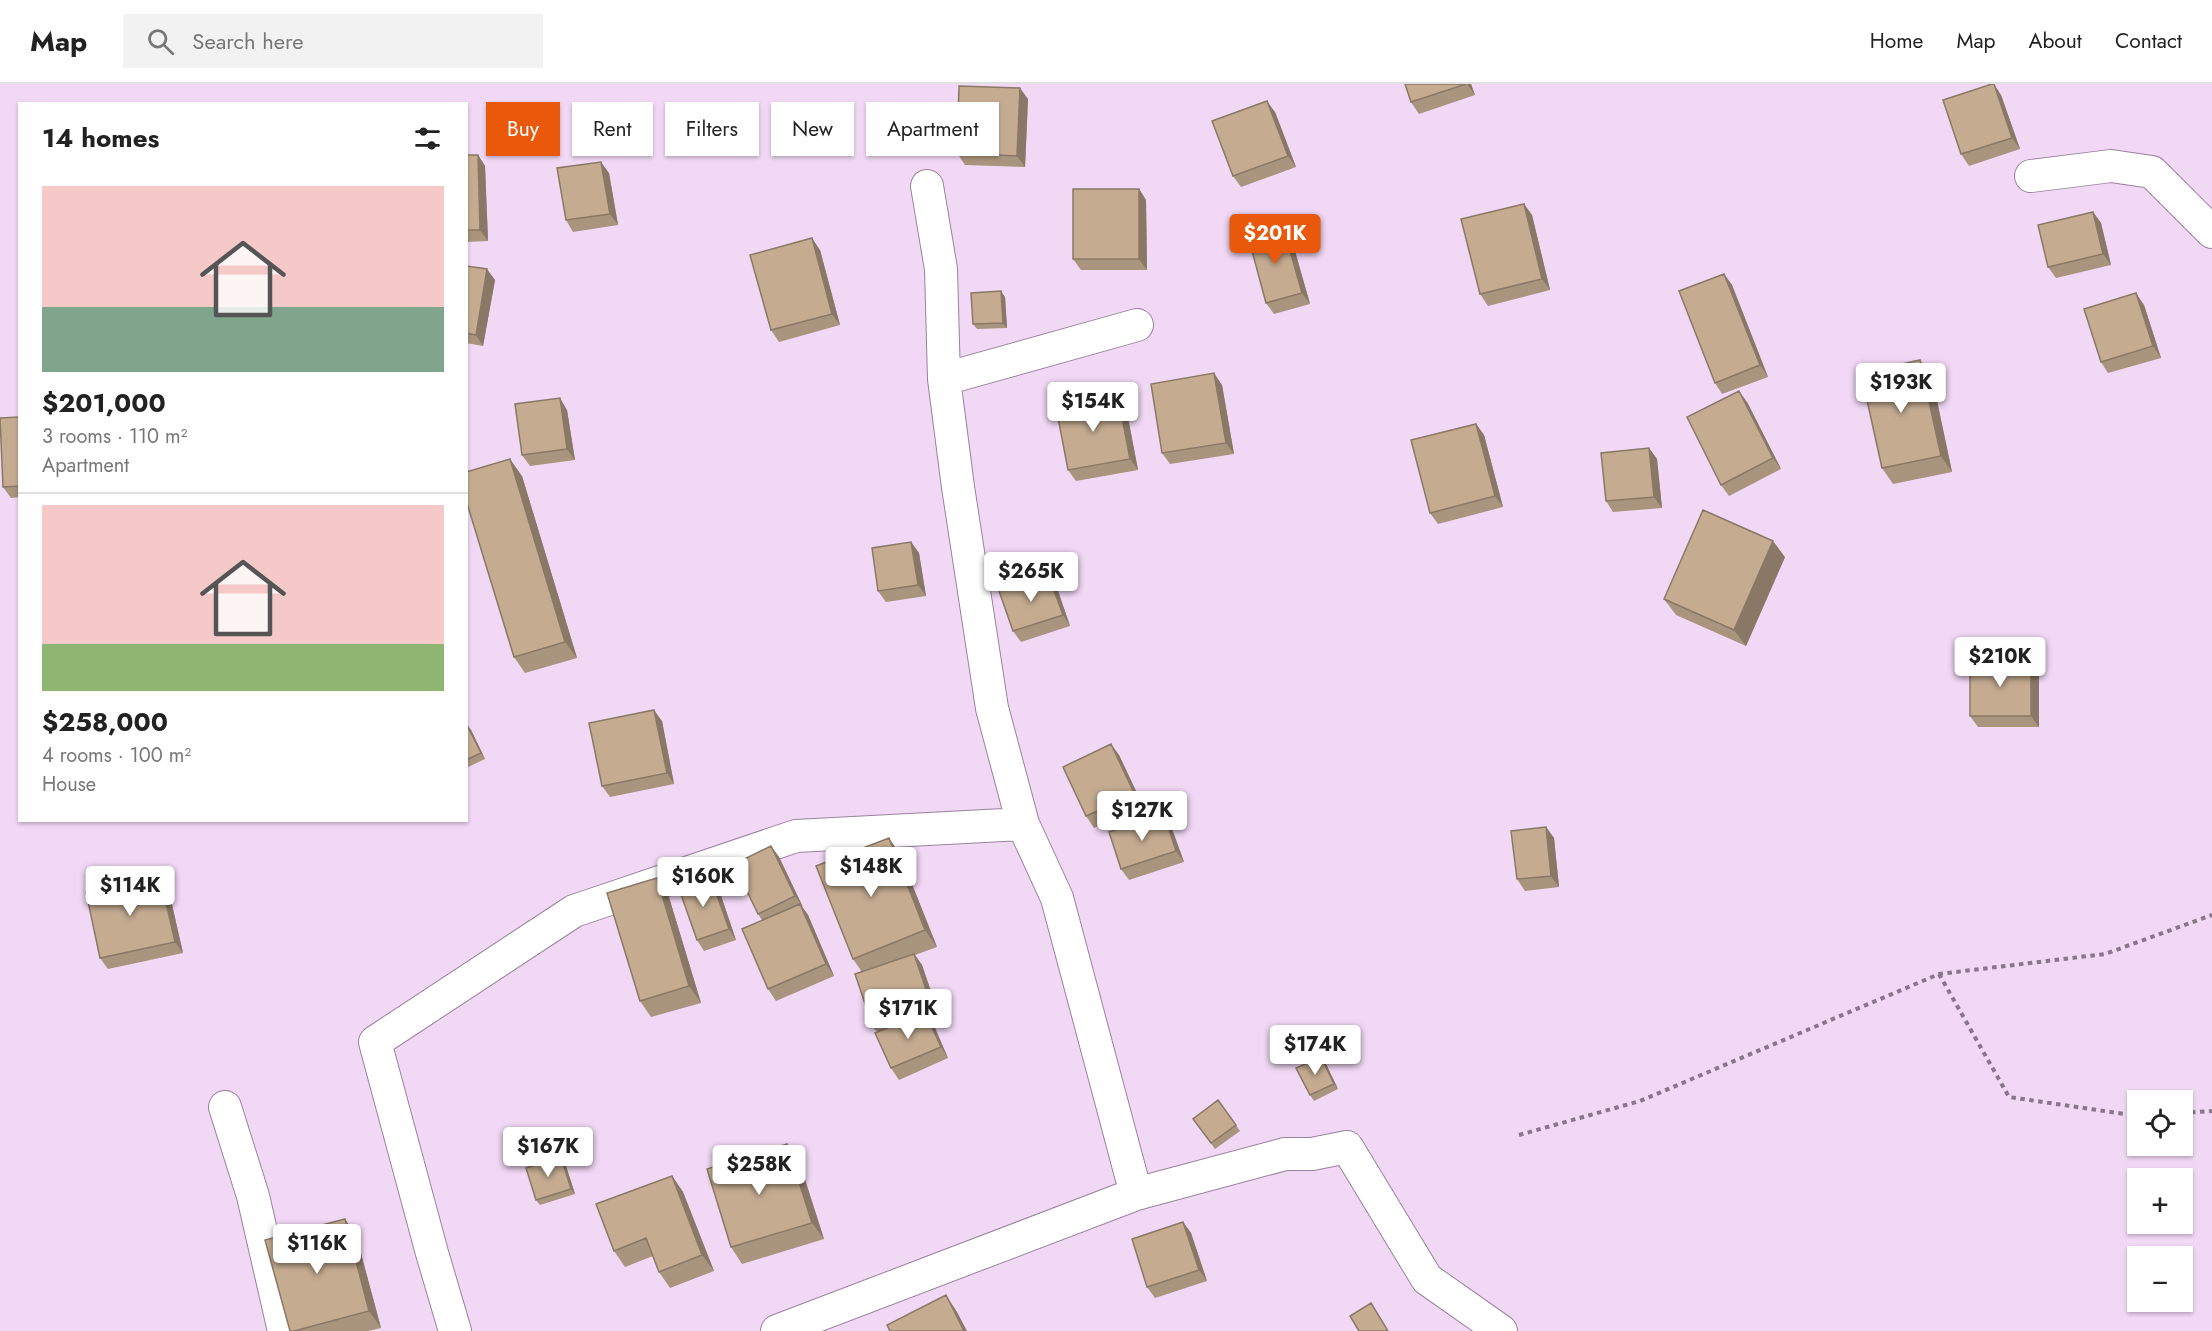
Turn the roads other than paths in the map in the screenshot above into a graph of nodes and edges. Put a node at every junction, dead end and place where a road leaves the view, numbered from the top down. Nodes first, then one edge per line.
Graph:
1 (2031, 176) dead end
2 (927, 186) dead end
3 (2212, 232) edge
4 (1137, 326) dead end
5 (944, 379) junction
6 (1023, 824) junction
7 (225, 1107) dead end
8 (1136, 1194) junction
9 (284, 1331) edge
10 (455, 1331) edge
11 (777, 1331) edge
12 (1501, 1331) edge

1 - 3 street
2 - 5 street
4 - 5 street
5 - 6 street
6 - 8 street
6 - 10 street
7 - 9 street
8 - 11 street
8 - 12 street

